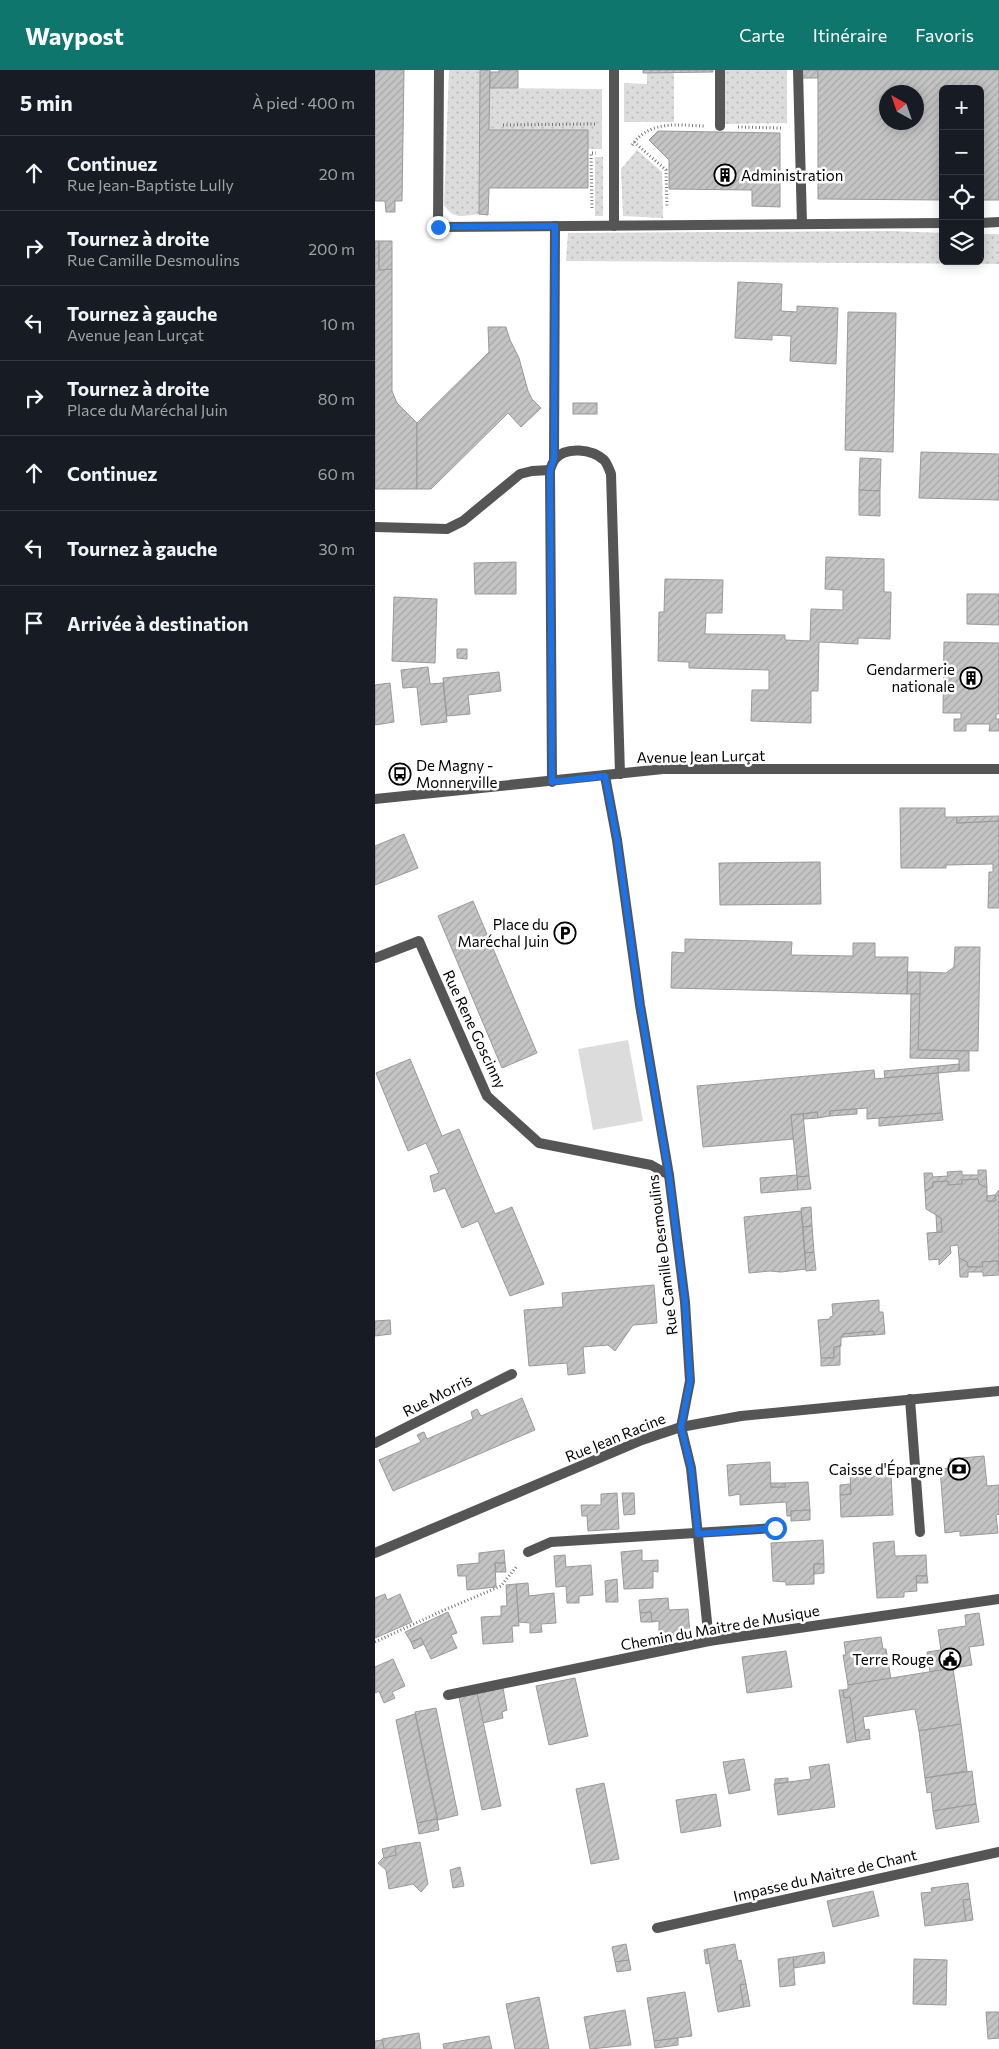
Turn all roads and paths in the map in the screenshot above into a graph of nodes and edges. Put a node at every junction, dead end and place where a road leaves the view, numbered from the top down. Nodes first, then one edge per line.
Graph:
1 (439, 70) edge
2 (614, 70) edge
3 (720, 70) edge
4 (798, 70) edge
5 (614, 124) junction
6 (503, 125) dead end
7 (720, 126) junction
8 (799, 129) junction
9 (634, 142) junction
10 (614, 172) junction
11 (984, 222) edge
12 (999, 222) edge
13 (939, 223) edge
14 (802, 224) junction
15 (667, 225) junction
16 (555, 226) junction
17 (614, 226) junction
18 (554, 459) junction
19 (550, 470) junction
20 (375, 527) edge
21 (999, 769) edge
22 (620, 774) junction
23 (605, 776) junction
24 (552, 782) junction
25 (375, 799) edge
26 (375, 958) edge
27 (669, 1176) junction
28 (512, 1374) dead end
29 (999, 1391) edge
30 (910, 1399) junction
31 (681, 1427) junction
32 (375, 1443) edge
33 (775, 1528) dead end
34 (920, 1532) dead end
35 (698, 1534) junction
36 (528, 1552) joint
37 (375, 1553) edge
38 (999, 1599) edge
39 (709, 1641) junction
40 (375, 1642) edge
41 (448, 1695) dead end
42 (999, 1852) edge
43 (657, 1928) dead end

1 - 16 street
2 - 5 street
3 - 7 street
4 - 8 street
5 - 6 path
5 - 10 street
7 - 8 path
7 - 9 path
8 - 14 street
9 - 10 path
9 - 15 path
10 - 17 street
11 - 12 street
13 - 14 street
14 - 15 street
15 - 17 street
16 - 17 street
16 - 18 street
18 - 19 street
18 - 22 street
19 - 20 street
19 - 24 street
21 - 22 street, Avenue Jean Lurçat
22 - 23 street, Avenue Jean Lurçat
23 - 24 street, Avenue Jean Lurçat
23 - 27 street, Rue Camille Desmoulins
24 - 25 street, Avenue Jean Lurçat
26 - 27 street, Rue Rene Goscinny
27 - 31 street, Rue Camille Desmoulins
28 - 32 street, Rue Morris
29 - 30 street, Rue Jean Racine
30 - 31 street, Rue Jean Racine
30 - 34 street
31 - 35 street, Rue Camille Desmoulins
31 - 37 street, Rue Jean Racine
33 - 35 street
35 - 36 street
35 - 39 street, Rue Camille Desmoulins
36 - 40 path
38 - 39 street, Chemin du Maitre de Musique
39 - 41 street, Chemin du Maitre de Musique
42 - 43 street, Impasse du Maitre de Chant

